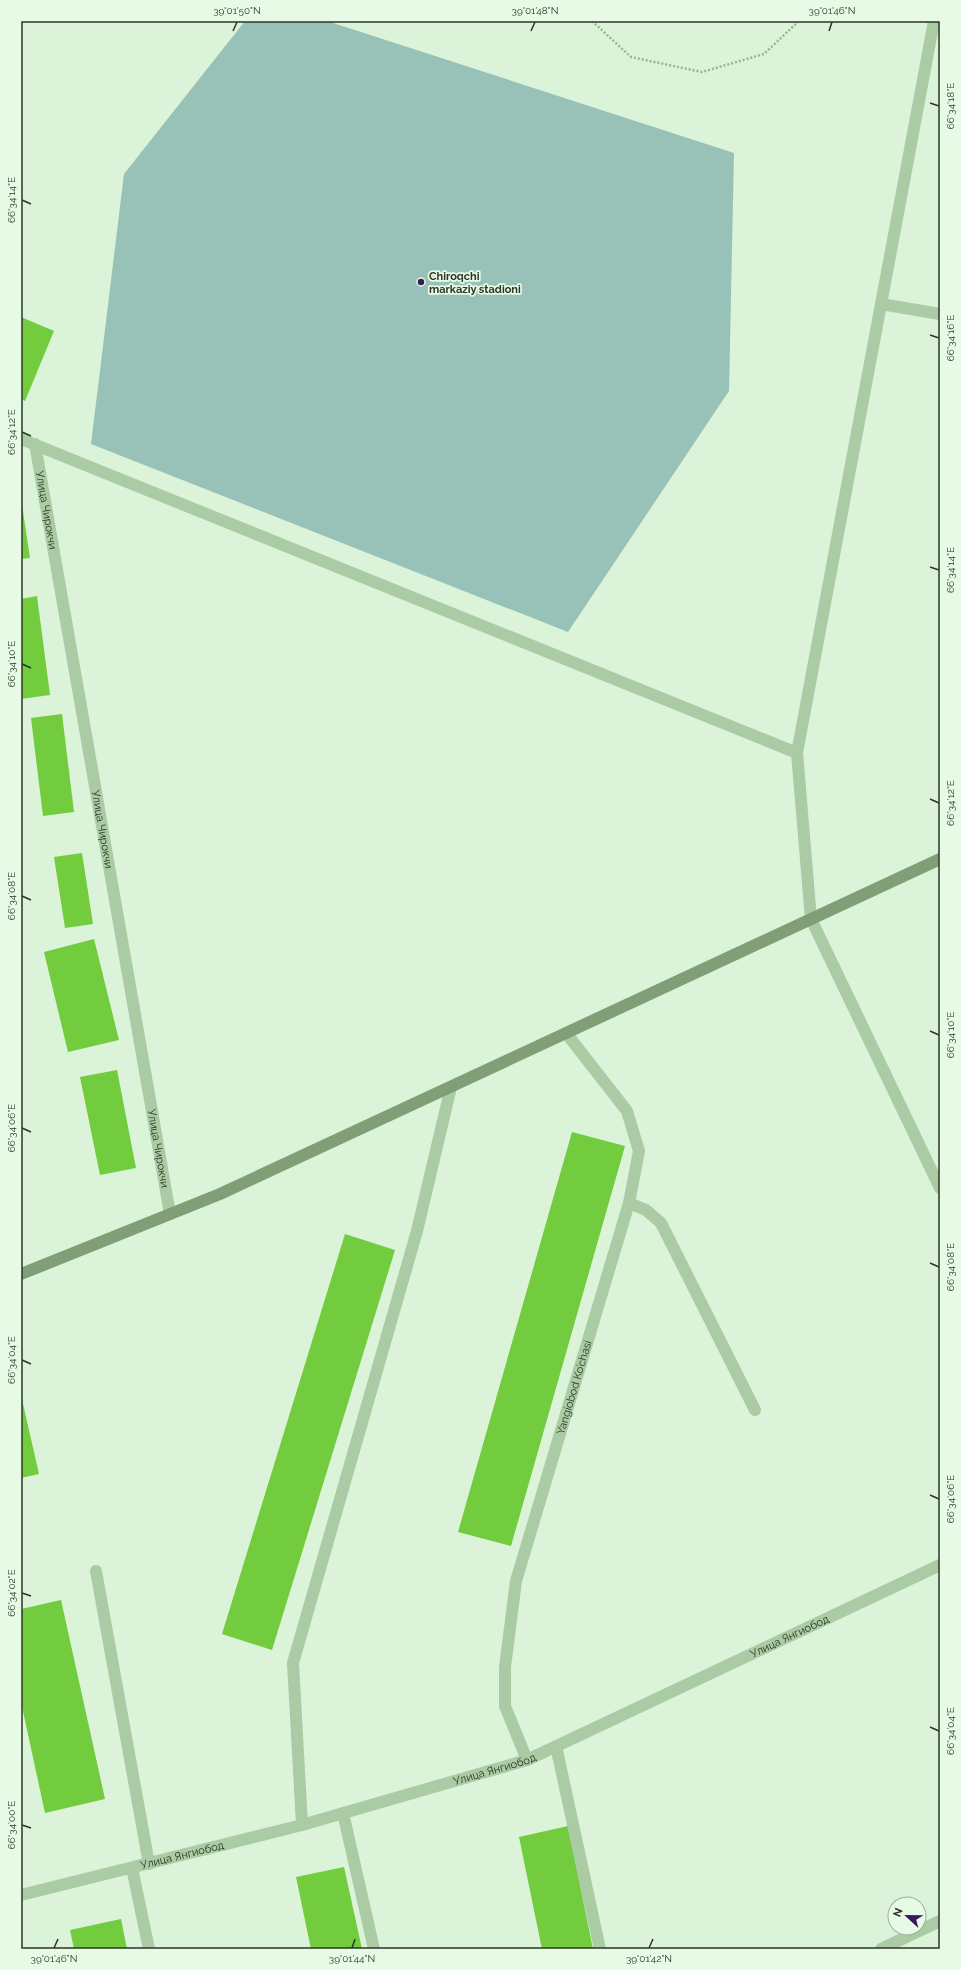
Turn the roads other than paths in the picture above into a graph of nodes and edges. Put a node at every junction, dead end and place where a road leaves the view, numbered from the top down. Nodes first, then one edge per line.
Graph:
1 (934, 21) edge
2 (881, 304) junction
3 (940, 314) edge
4 (21, 439) edge
5 (35, 444) junction
6 (797, 753) junction
7 (940, 859) edge
8 (811, 919) junction
9 (566, 1033) junction
10 (451, 1087) junction
11 (940, 1188) edge
12 (629, 1203) junction
13 (170, 1214) junction
14 (21, 1274) edge
15 (755, 1410) dead end
16 (940, 1565) edge
17 (96, 1571) dead end
18 (556, 1746) junction
19 (527, 1760) junction
20 (343, 1813) junction
21 (302, 1825) junction
22 (149, 1864) junction
23 (132, 1868) junction
24 (21, 1895) edge
25 (940, 1922) edge
26 (148, 1949) edge
27 (374, 1949) edge
28 (600, 1949) edge
29 (880, 1949) edge

1 - 2 street
2 - 3 street
2 - 6 street
4 - 5 street
5 - 6 street
5 - 13 street, Улица Чирокчи
6 - 8 street
7 - 8 street
8 - 9 street
8 - 11 street
9 - 10 street
9 - 12 street, Yangiobod Ko’chasi
10 - 13 street
10 - 21 street
12 - 15 street
12 - 19 street, Yangiobod Ko’chasi
13 - 14 street
16 - 18 street, Улица Янгиобод
17 - 22 street
18 - 19 street, Улица Янгиобод
18 - 28 street
19 - 20 street, Улица Янгиобод
20 - 21 street, Улица Янгиобод
20 - 27 street
21 - 22 street, Улица Янгиобод
22 - 23 street, Улица Янгиобод
23 - 24 street, Улица Янгиобод
23 - 26 street
25 - 29 street

